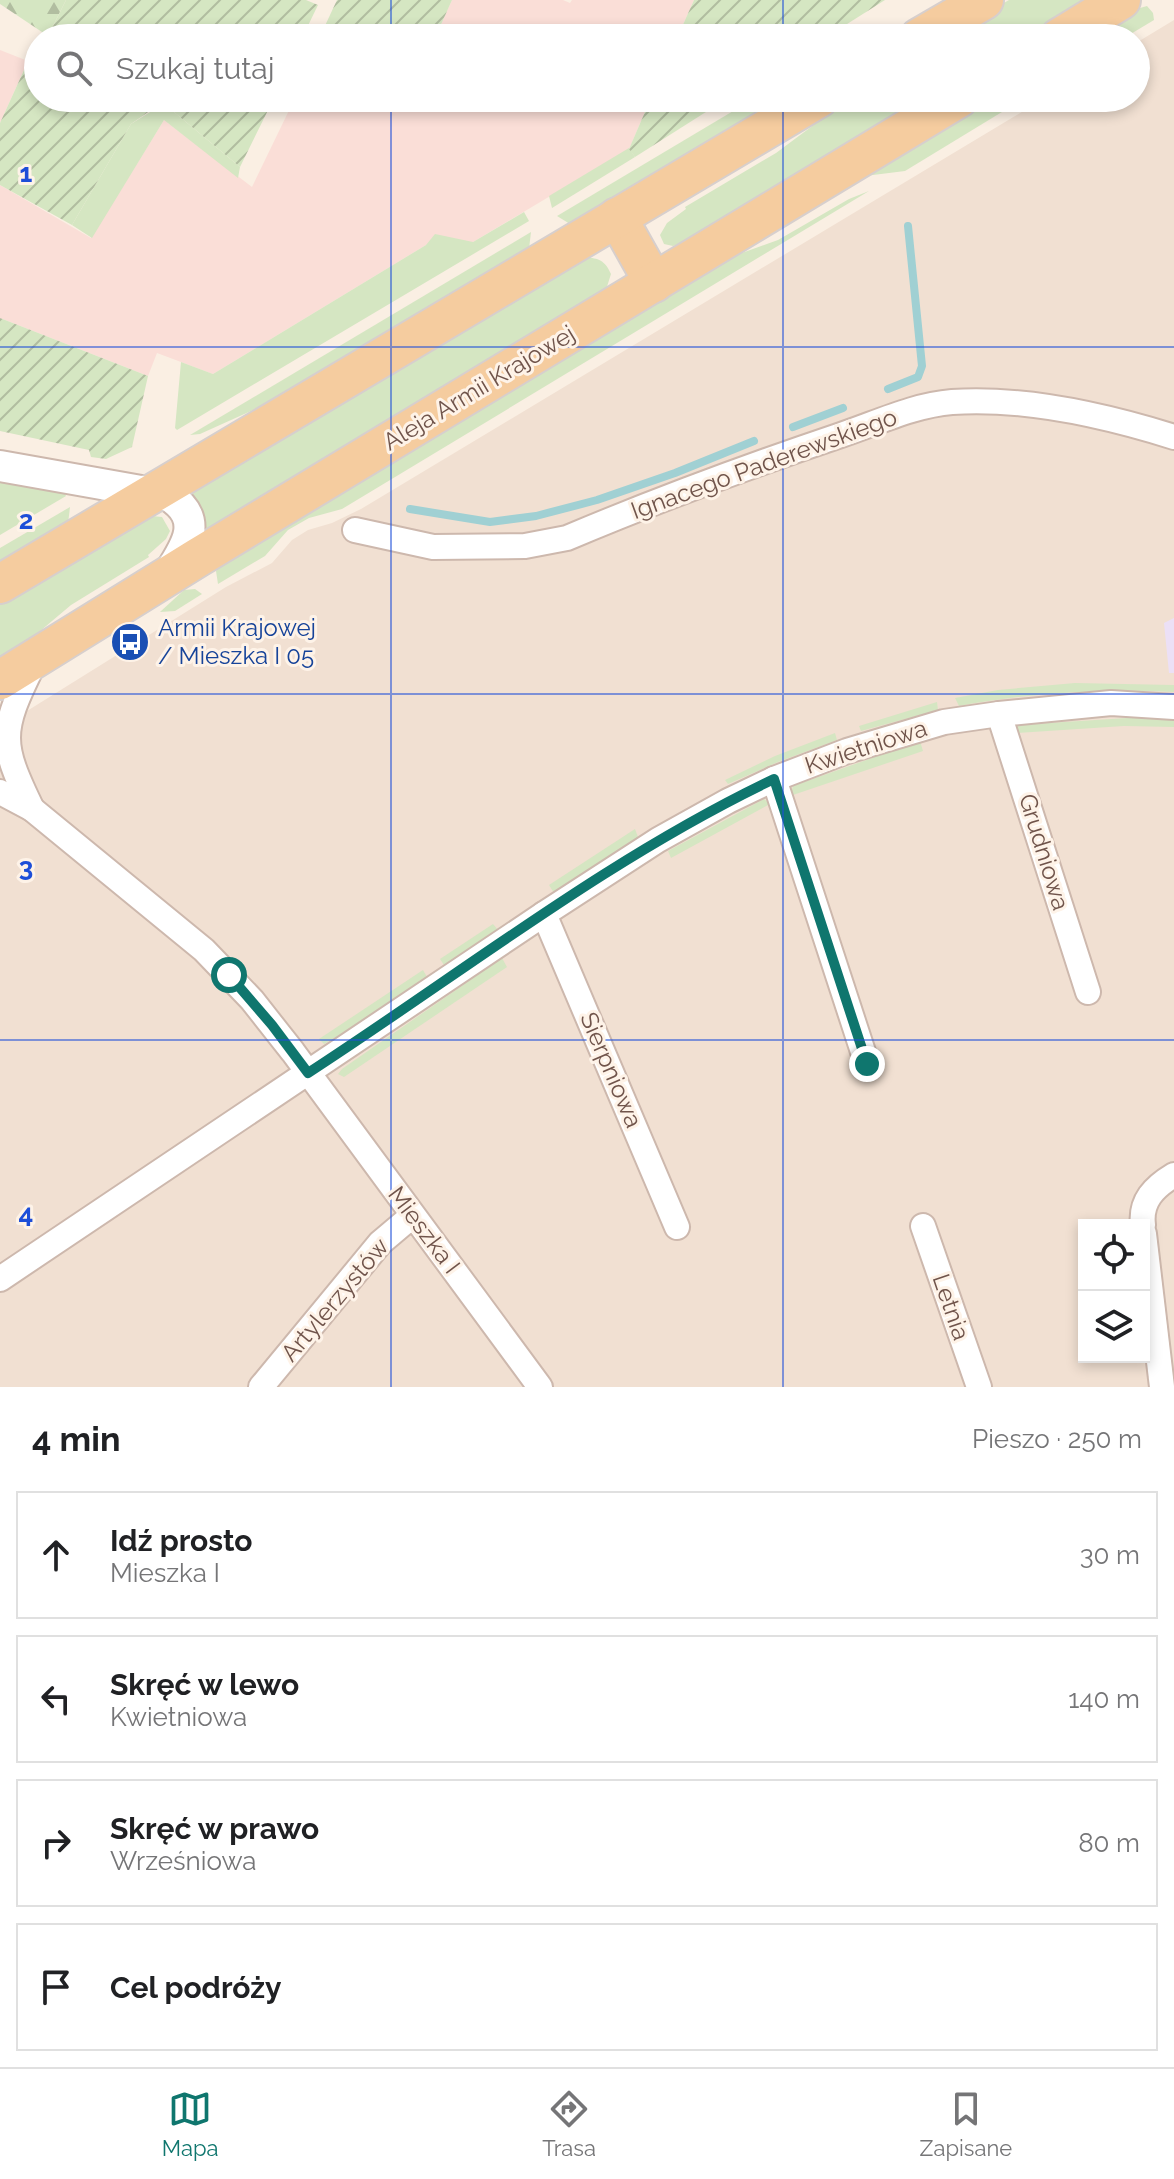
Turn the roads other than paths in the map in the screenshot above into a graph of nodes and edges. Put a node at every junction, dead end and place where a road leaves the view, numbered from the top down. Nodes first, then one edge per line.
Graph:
1 (984, 0) edge
2 (1121, 0) edge
3 (943, 24) edge
4 (1082, 24) edge
5 (795, 112) edge
6 (936, 112) edge
7 (617, 217) junction
8 (654, 283) junction
9 (1174, 437) edge
10 (0, 466) edge
11 (153, 493) junction
12 (355, 530) dead end
13 (166, 578) junction
14 (0, 584) edge
15 (42, 654) junction
16 (0, 680) edge
17 (1174, 707) edge
18 (999, 714) junction
19 (774, 779) junction
20 (0, 792) edge
21 (32, 809) junction
22 (544, 914) junction
23 (1088, 992) dead end
24 (867, 1064) dead end
25 (308, 1073) junction
26 (1174, 1175) edge
27 (412, 1216) junction
28 (1142, 1219) edge
29 (923, 1226) dead end
30 (677, 1227) dead end
31 (0, 1279) edge
32 (1150, 1285) edge
33 (261, 1387) edge
34 (540, 1387) edge
35 (979, 1387) edge
36 (1162, 1387) edge

1 - 3 main road
2 - 4 main road
5 - 7 main road
6 - 8 main road, Aleja Armii Krajowej
7 - 8 main road
7 - 11 main road
8 - 13 main road, Aleja Armii Krajowej
9 - 12 street, Ignacego Paderewskiego
10 - 11 street
11 - 13 street
11 - 14 main road
13 - 15 main road, Aleja Armii Krajowej
15 - 16 main road, Aleja Armii Krajowej
15 - 21 street, Mieszka I
17 - 18 street, Kwietniowa
18 - 19 street, Kwietniowa
18 - 23 street, Grudniowa
19 - 22 street, Kwietniowa
19 - 24 street
20 - 21 street, Mieszka I
21 - 25 street, Mieszka I
22 - 25 street, Kwietniowa
22 - 30 street, Sierpniowa
25 - 27 street, Mieszka I
25 - 31 street
26 - 28 street
27 - 33 street, Artylerzystów
27 - 34 street, Mieszka I
29 - 35 street, Letnia
32 - 36 street

